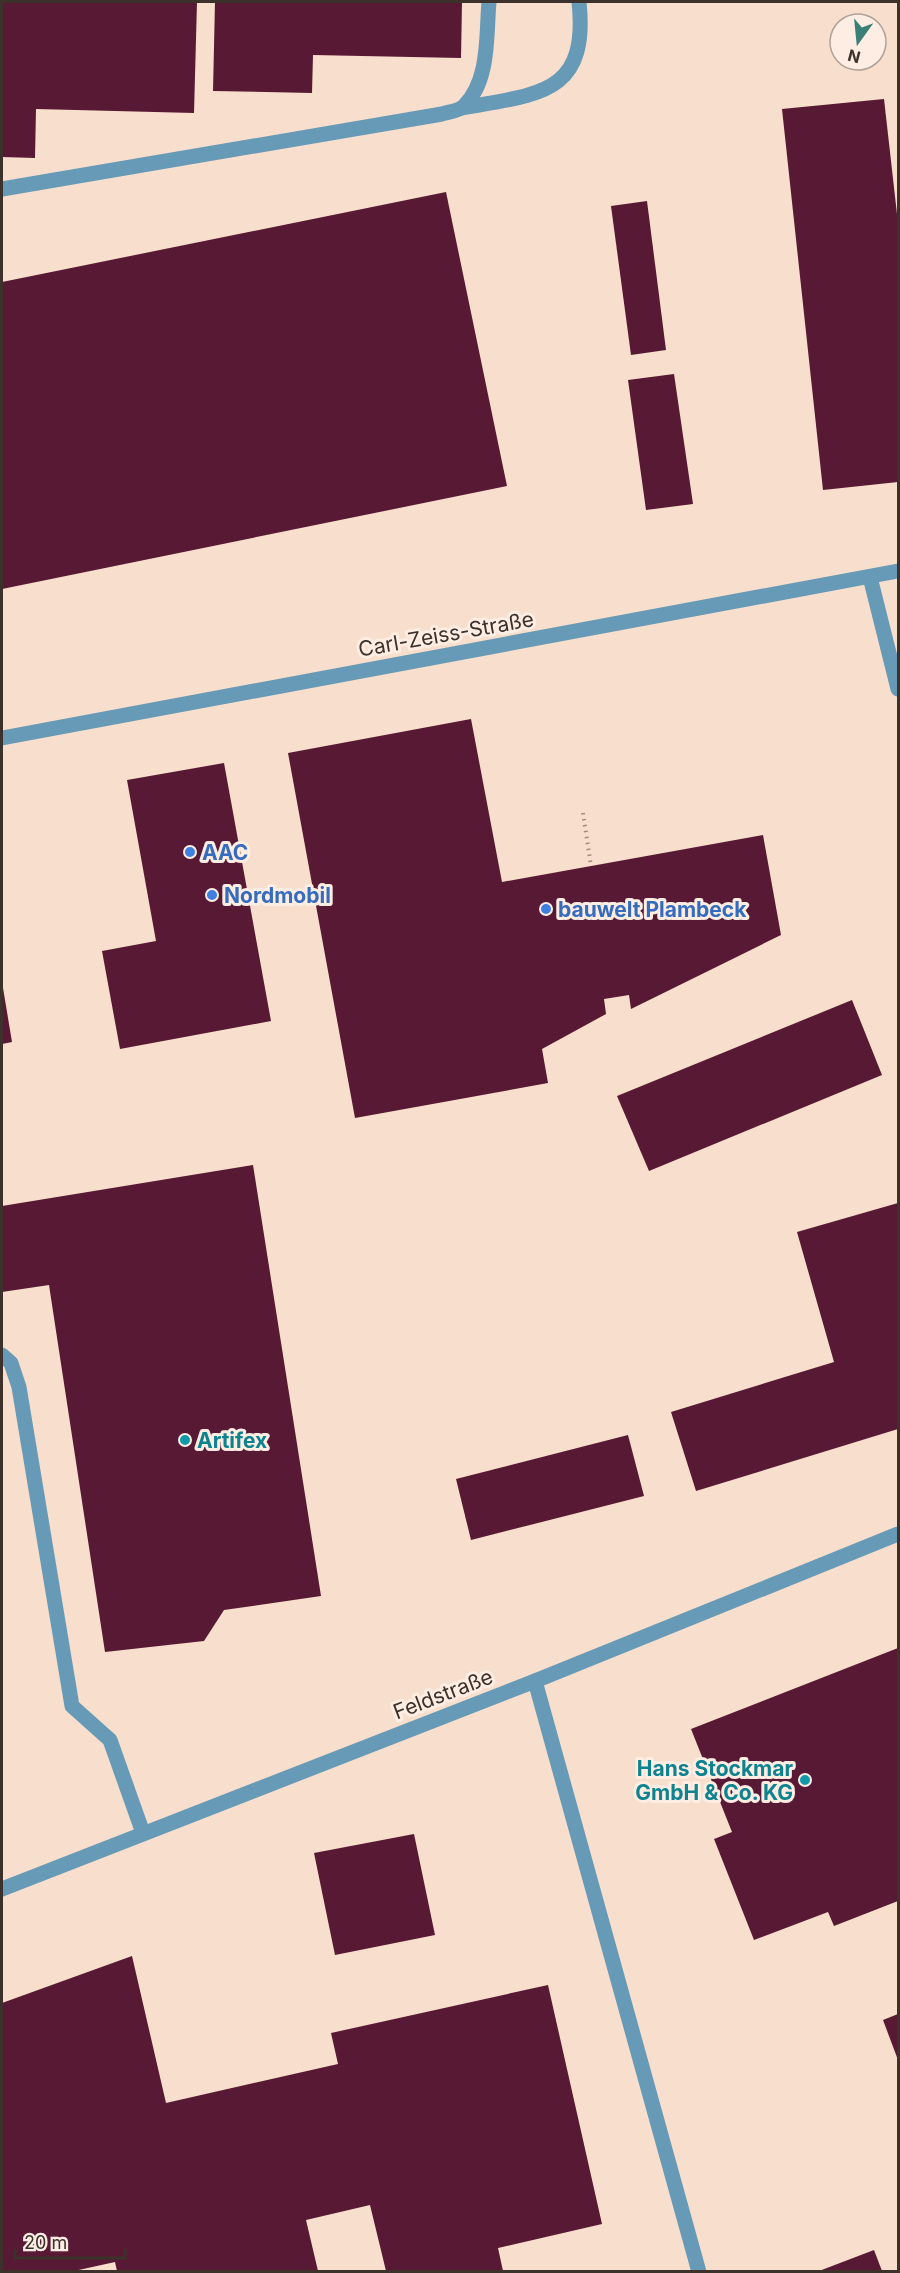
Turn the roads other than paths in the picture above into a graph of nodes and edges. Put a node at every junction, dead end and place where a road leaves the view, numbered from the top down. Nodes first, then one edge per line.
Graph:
1 (489, 2) edge
2 (579, 2) edge
3 (462, 108) junction
4 (2, 189) edge
5 (898, 571) edge
6 (870, 577) junction
7 (898, 689) edge
8 (2, 738) edge
9 (2, 1356) edge
10 (898, 1534) edge
11 (535, 1681) junction
12 (143, 1833) junction
13 (2, 1889) edge
14 (699, 2271) edge

1 - 3 street
2 - 3 street
3 - 4 street
5 - 6 street, Carl-Zeiss-Straße
6 - 7 street
6 - 8 street, Carl-Zeiss-Straße
9 - 12 street
10 - 11 street, Feldstraße
11 - 12 street, Feldstraße
11 - 14 street
12 - 13 street, Feldstraße

